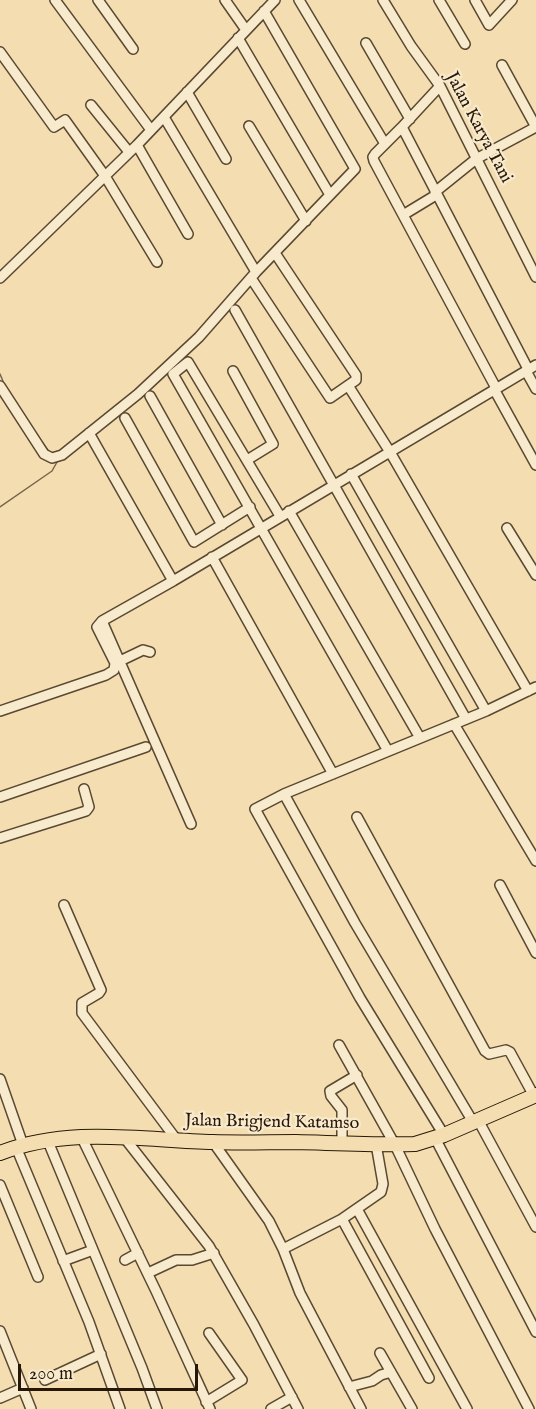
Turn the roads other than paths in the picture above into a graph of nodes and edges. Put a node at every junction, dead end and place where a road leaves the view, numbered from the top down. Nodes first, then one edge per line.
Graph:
1 (55, 0) edge
2 (98, 0) edge
3 (225, 0) edge
4 (274, 0) edge
5 (299, 0) edge
6 (383, 0) edge
7 (439, 0) edge
8 (475, 0) edge
9 (512, 0) edge
10 (264, 11) junction
11 (246, 30) junction
12 (238, 38) junction
13 (366, 43) dead end
14 (465, 45) dead end
15 (133, 50) dead end
16 (0, 52) edge
17 (502, 65) dead end
18 (440, 86) junction
19 (187, 92) junction
20 (91, 105) dead end
21 (164, 117) junction
22 (410, 119) junction
23 (249, 126) dead end
24 (536, 127) edge
25 (402, 128) junction
26 (151, 130) junction
27 (385, 144) junction
28 (137, 145) junction
29 (129, 152) junction
30 (226, 159) dead end
31 (476, 159) junction
32 (105, 176) junction
33 (435, 193) junction
34 (330, 195) junction
35 (403, 215) junction
36 (306, 222) junction
37 (188, 234) dead end
38 (274, 253) junction
39 (157, 262) dead end
40 (535, 270) edge
41 (254, 275) junction
42 (0, 278) edge
43 (235, 310) dead end
44 (530, 368) edge
45 (233, 371) dead end
46 (0, 386) edge
47 (349, 387) junction
48 (495, 388) junction
49 (536, 389) edge
50 (150, 396) dead end
51 (125, 418) dead end
52 (89, 433) junction
53 (390, 452) junction
54 (247, 460) junction
55 (536, 465) edge
56 (351, 474) junction
57 (333, 484) junction
58 (250, 507) junction
59 (289, 511) junction
60 (280, 516) junction
61 (222, 525) junction
62 (262, 527) junction
63 (507, 528) dead end
64 (212, 557) junction
65 (536, 575) edge
66 (172, 581) junction
67 (102, 621) junction
68 (150, 652) dead end
69 (120, 661) junction
70 (532, 689) edge
71 (0, 711) edge
72 (486, 711) junction
73 (466, 719) junction
74 (454, 724) junction
75 (420, 738) junction
76 (146, 747) dead end
77 (388, 751) junction
78 (333, 774) junction
79 (84, 789) dead end
80 (284, 794) junction
81 (0, 797) edge
82 (357, 817) dead end
83 (191, 824) dead end
84 (0, 838) edge
85 (536, 861) edge
86 (500, 885) dead end
87 (64, 905) dead end
88 (536, 953) edge
89 (339, 1045) dead end
90 (357, 1075) junction
91 (0, 1079) edge
92 (535, 1095) edge
93 (476, 1121) junction
94 (81, 1136) junction
95 (123, 1136) junction
96 (439, 1136) junction
97 (47, 1139) junction
98 (176, 1139) junction
99 (213, 1142) junction
100 (342, 1143) junction
101 (376, 1144) junction
102 (395, 1145) junction
103 (19, 1146) junction
104 (0, 1153) edge
105 (0, 1185) edge
106 (357, 1209) junction
107 (342, 1219) junction
108 (536, 1227) edge
109 (283, 1249) junction
110 (93, 1250) junction
111 (138, 1253) junction
112 (214, 1253) junction
113 (125, 1260) dead end
114 (63, 1261) junction
115 (147, 1273) junction
116 (38, 1277) dead end
117 (0, 1331) edge
118 (536, 1332) edge
119 (209, 1333) dead end
120 (380, 1353) dead end
121 (101, 1354) junction
122 (391, 1372) junction
123 (429, 1378) dead end
124 (45, 1380) dead end
125 (349, 1387) junction
126 (23, 1388) junction
127 (292, 1397) junction
128 (0, 1398) edge
129 (208, 1405) edge
130 (31, 1409) edge
131 (120, 1409) edge
132 (157, 1409) edge
133 (271, 1409) edge
134 (298, 1409) edge
135 (361, 1409) edge
136 (412, 1409) edge
137 (467, 1409) edge
138 (529, 1409) edge

1 - 26 street
2 - 15 street
3 - 11 street
4 - 10 street
5 - 27 street
6 - 18 street, Jalan Karya Tani
7 - 14 street
8 - 9 street
10 - 11 street
10 - 34 street
11 - 12 street
12 - 19 street
12 - 34 street
13 - 22 street
16 - 32 street
17 - 24 street
18 - 22 street
18 - 31 street, Jalan Karya Tani
19 - 21 street
19 - 30 street
20 - 29 street
21 - 26 street
21 - 41 street
22 - 25 street
23 - 36 street
24 - 31 street
25 - 27 street
25 - 33 street
26 - 28 street
27 - 35 street
28 - 29 street
28 - 37 street
29 - 32 street
31 - 33 street
31 - 40 street, Jalan Karya Tani
32 - 39 street
32 - 42 street
33 - 35 street
33 - 44 street
34 - 36 street
35 - 48 street
36 - 38 street
38 - 41 street
38 - 47 street
41 - 47 street
41 - 52 street
43 - 57 street
44 - 48 street
44 - 49 street
45 - 54 street
46 - 52 street
47 - 53 street
48 - 53 street
48 - 55 street
50 - 61 street
51 - 61 street
52 - 66 street
53 - 56 street
53 - 70 street
54 - 58 street
54 - 60 street
56 - 57 street
56 - 72 street
57 - 59 street
57 - 73 street
58 - 61 street
58 - 62 street
59 - 60 street
59 - 75 street
60 - 62 street
62 - 64 street
62 - 77 street
63 - 65 street
64 - 66 street
64 - 78 street
66 - 67 street
67 - 69 street
67 - 71 street
68 - 69 street
69 - 83 street
70 - 72 street
72 - 73 street
73 - 74 street
74 - 75 street
74 - 85 street
75 - 77 street
76 - 81 street
77 - 78 street
78 - 80 street
79 - 84 street
80 - 93 street
80 - 96 street
82 - 92 street
86 - 88 street
87 - 98 street
89 - 90 street
90 - 100 street
90 - 102 street
91 - 103 street
92 - 93 highway, Jalan Brigjend Katamso
93 - 96 highway, Jalan Brigjend Katamso
93 - 108 street
94 - 95 highway, Jalan Brigjend Katamso
94 - 97 highway, Jalan Brigjend Katamso
94 - 111 street
95 - 98 highway, Jalan Brigjend Katamso
95 - 112 street
96 - 102 highway, Jalan Brigjend Katamso
96 - 118 street
97 - 103 highway, Jalan Brigjend Katamso
97 - 110 street
98 - 99 highway, Jalan Brigjend Katamso
99 - 100 highway, Jalan Brigjend Katamso
99 - 109 street
100 - 101 highway, Jalan Brigjend Katamso
101 - 102 highway, Jalan Brigjend Katamso
101 - 106 street
102 - 138 street
103 - 104 highway, Jalan Brigjend Katamso
103 - 114 street
105 - 116 street
106 - 107 street
106 - 137 street
107 - 109 street
107 - 123 street
109 - 125 street
110 - 114 street
110 - 132 street
111 - 113 street
111 - 115 street
112 - 115 street
112 - 127 street
114 - 121 street
115 - 129 street
117 - 126 street
119 - 129 street
120 - 122 street
121 - 124 street
121 - 131 street
122 - 125 street
122 - 136 street
125 - 135 street
126 - 128 street
126 - 130 street
127 - 133 street
127 - 134 street

